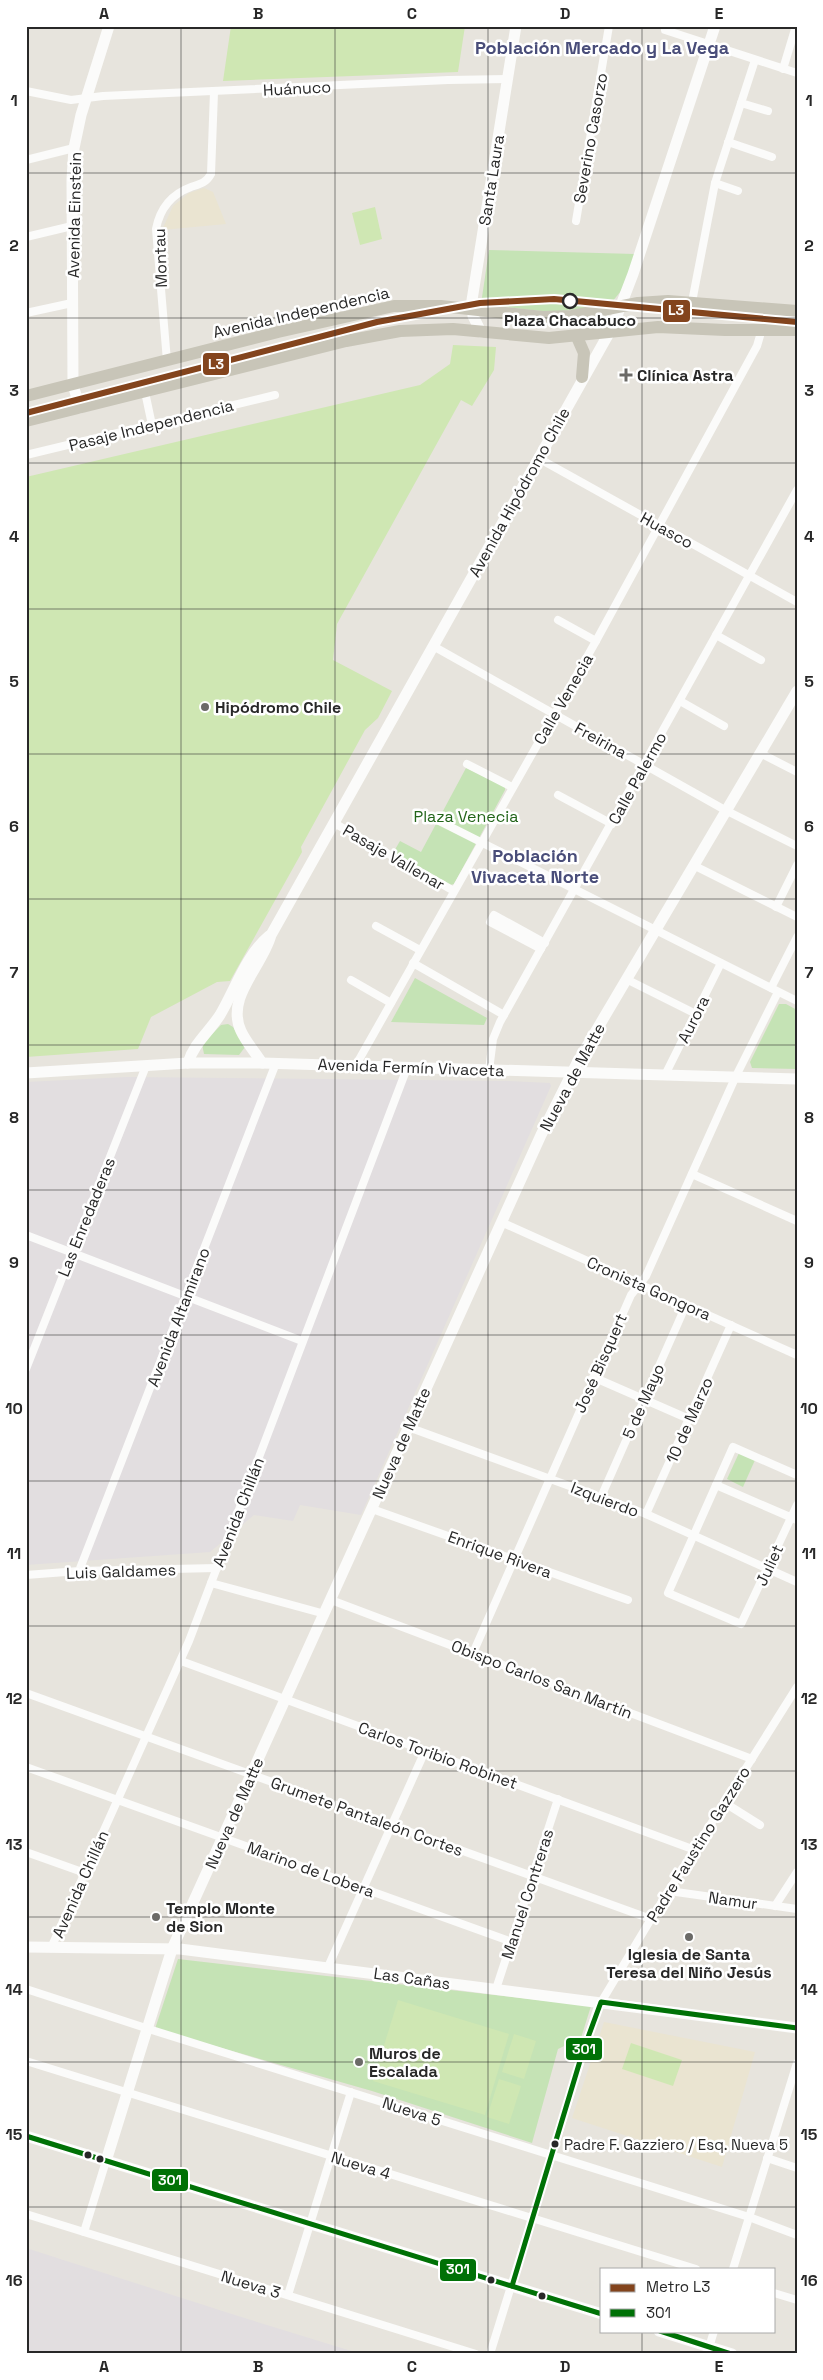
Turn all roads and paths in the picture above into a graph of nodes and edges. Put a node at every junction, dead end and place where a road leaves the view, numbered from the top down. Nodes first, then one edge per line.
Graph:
1 (516, 26) edge
2 (609, 26) edge
3 (714, 26) edge
4 (796, 26) edge
5 (107, 27) edge
6 (665, 30) dead end
7 (708, 44) junction
8 (755, 60) junction
9 (783, 69) junction
10 (797, 73) edge
11 (507, 79) junction
12 (26, 91) edge
13 (214, 92) junction
14 (86, 98) junction
15 (741, 102) junction
16 (768, 111) dead end
17 (728, 142) junction
18 (74, 148) junction
19 (772, 156) dead end
20 (26, 160) edge
21 (715, 183) junction
22 (738, 191) dead end
23 (576, 221) dead end
24 (72, 226) junction
25 (26, 237) edge
26 (692, 302) junction
27 (72, 303) junction
28 (622, 306) junction
29 (471, 308) junction
30 (797, 311) edge
31 (26, 313) edge
32 (762, 329) junction
33 (797, 330) edge
34 (481, 332) junction
35 (610, 333) junction
36 (577, 337) junction
37 (167, 361) junction
38 (582, 378) junction
39 (73, 385) junction
40 (144, 392) junction
41 (275, 395) dead end
42 (26, 396) edge
43 (80, 408) junction
44 (26, 421) edge
45 (152, 425) junction
46 (26, 455) edge
47 (538, 458) junction
48 (797, 490) edge
49 (659, 526) junction
50 (749, 576) junction
51 (797, 602) edge
52 (558, 620) dead end
53 (716, 635) junction
54 (596, 641) junction
55 (432, 646) junction
56 (761, 660) dead end
57 (797, 691) edge
58 (680, 701) junction
59 (554, 714) junction
60 (724, 726) dead end
61 (760, 753) junction
62 (468, 764) dead end
63 (644, 765) junction
64 (797, 772) edge
65 (512, 787) junction
66 (558, 795) dead end
67 (725, 810) junction
68 (437, 820) dead end
69 (334, 823) junction
70 (612, 824) junction
71 (481, 843) junction
72 (797, 846) edge
73 (693, 865) junction
74 (797, 865) edge
75 (575, 890) junction
76 (454, 891) junction
77 (776, 907) junction
78 (797, 918) edge
79 (376, 926) dead end
80 (655, 930) junction
81 (515, 931) dead end
82 (271, 935) junction
83 (797, 937) edge
84 (543, 946) junction
85 (420, 950) junction
86 (413, 963) junction
87 (721, 963) junction
88 (626, 979) junction
89 (351, 980) dead end
90 (774, 990) junction
91 (797, 1001) edge
92 (392, 1003) junction
93 (696, 1014) junction
94 (504, 1015) junction
95 (188, 1063) junction
96 (262, 1063) junction
97 (276, 1063) junction
98 (356, 1065) junction
99 (146, 1066) junction
100 (407, 1068) junction
101 (489, 1070) junction
102 (26, 1073) edge
103 (571, 1073) junction
104 (665, 1075) junction
105 (735, 1078) junction
106 (797, 1079) edge
107 (692, 1174) junction
108 (797, 1221) edge
109 (501, 1222) junction
110 (26, 1235) edge
111 (72, 1253) junction
112 (639, 1284) junction
113 (186, 1296) junction
114 (686, 1305) junction
115 (731, 1325) junction
116 (302, 1341) junction
117 (797, 1355) edge
118 (26, 1368) edge
119 (593, 1377) junction
120 (644, 1399) junction
121 (689, 1419) junction
122 (408, 1427) junction
123 (797, 1475) edge
124 (548, 1478) junction
125 (716, 1485) junction
126 (601, 1497) junction
127 (797, 1505) edge
128 (372, 1509) junction
129 (646, 1514) junction
130 (794, 1519) edge
131 (694, 1534) junction
132 (514, 1559) junction
133 (216, 1568) junction
134 (768, 1568) junction
135 (79, 1571) junction
136 (26, 1575) edge
137 (797, 1582) edge
138 (211, 1583) junction
139 (331, 1600) junction
140 (628, 1600) dead end
141 (325, 1614) junction
142 (473, 1653) junction
143 (181, 1661) junction
144 (797, 1687) edge
145 (26, 1693) edge
146 (286, 1700) junction
147 (147, 1736) junction
148 (425, 1751) junction
149 (752, 1759) junction
150 (26, 1767) edge
151 (251, 1775) junction
152 (558, 1799) junction
153 (118, 1800) junction
154 (725, 1803) junction
155 (760, 1825) dead end
156 (392, 1826) junction
157 (223, 1838) junction
158 (695, 1850) junction
159 (26, 1852) edge
160 (797, 1872) edge
161 (85, 1873) junction
162 (533, 1876) junction
163 (363, 1888) junction
164 (669, 1891) junction
165 (775, 1906) junction
166 (797, 1909) edge
167 (651, 1919) junction
168 (512, 1942) junction
169 (26, 1947) edge
170 (51, 1948) junction
171 (172, 1949) junction
172 (328, 1967) junction
173 (26, 1989) edge
174 (496, 1989) junction
175 (601, 2002) junction
176 (147, 2028) junction
177 (797, 2028) edge
178 (26, 2061) edge
179 (797, 2063) edge
180 (127, 2092) junction
181 (351, 2092) junction
182 (26, 2136) edge
183 (552, 2155) junction
184 (331, 2156) junction
185 (767, 2158) junction
186 (106, 2161) junction
187 (797, 2168) edge
188 (26, 2214) edge
189 (749, 2217) junction
190 (532, 2218) junction
191 (310, 2224) junction
192 (84, 2232) junction
193 (797, 2234) edge
194 (693, 2268) edge
195 (733, 2268) edge
196 (512, 2286) junction
197 (776, 2294) edge
198 (288, 2295) junction
199 (797, 2300) edge
200 (600, 2313) edge
201 (662, 2332) edge
202 (714, 2332) edge
203 (708, 2350) edge
204 (476, 2354) edge
205 (490, 2354) edge
206 (732, 2354) edge

1 - 11 street, Santa Laura
2 - 23 street, Severino Casorzo
3 - 7 street, Avenida Hipódromo Chile
4 - 9 street
5 - 14 street, Avenida Einstein
6 - 7 street
7 - 8 street
7 - 28 street, Avenida Hipódromo Chile
8 - 9 street
8 - 15 street
9 - 10 street
11 - 13 street, Huánuco
11 - 29 street, Santa Laura
12 - 14 street, Huánuco
13 - 14 street, Huánuco
13 - 37 street, Montau
14 - 18 street, Avenida Einstein
15 - 16 street
15 - 17 street
17 - 19 street
17 - 21 street
18 - 20 street
18 - 24 street, Avenida Einstein
21 - 22 street
21 - 26 street
24 - 25 street
24 - 27 street, Avenida Einstein
26 - 28 main road, Avenida Independencia
26 - 30 main road, Avenida Independencia
27 - 31 street
27 - 39 street, Avenida Einstein
28 - 29 main road, Avenida Independencia
28 - 35 street, Avenida Hipódromo Chile
29 - 34 street
29 - 37 main road, Avenida Independencia
32 - 33 main road
32 - 35 main road
32 - 49 street, Calle Venecia
34 - 36 main road
34 - 40 main road
35 - 36 main road
35 - 38 street, Avenida Hipódromo Chile
36 - 38 main road
37 - 39 main road, Avenida Independencia
38 - 47 street, Avenida Hipódromo Chile
39 - 42 main road, Avenida Independencia
39 - 43 street, Avenida Einstein
40 - 43 main road
40 - 45 street
41 - 45 street, Pasaje Independencia
43 - 44 main road
45 - 46 street, Pasaje Independencia
47 - 49 street, Huasco
47 - 55 street, Avenida Hipódromo Chile
48 - 50 street, Calle Palermo
49 - 50 street, Huasco
49 - 54 street, Calle Venecia
50 - 51 street, Huasco
50 - 53 street, Calle Palermo
52 - 54 street
53 - 56 street
53 - 58 street, Calle Palermo
54 - 59 street, Calle Venecia
55 - 59 street, Freirina
55 - 69 street, Avenida Hipódromo Chile
57 - 61 street, Nueva de Matte
58 - 60 street
58 - 63 street, Calle Palermo
59 - 63 street, Freirina
59 - 65 street, Calle Venecia
61 - 64 street
61 - 67 street, Nueva de Matte
62 - 65 street
63 - 67 street, Freirina
63 - 70 street, Calle Palermo
65 - 71 street, Calle Venecia
66 - 70 street
67 - 72 street, Freirina
67 - 73 street, Nueva de Matte
68 - 71 street
69 - 76 street, Pasaje Vallenar
69 - 82 street, Avenida Hipódromo Chile
70 - 75 street, Calle Palermo
71 - 75 street
71 - 76 street, Calle Venecia
73 - 77 street
73 - 80 street, Nueva de Matte
74 - 77 street
75 - 80 street
75 - 84 street, Calle Palermo
76 - 85 street, Calle Venecia
77 - 78 street
79 - 85 street
80 - 87 street
80 - 88 street, Nueva de Matte
81 - 84 street
82 - 95 street, Avenida Hipódromo Chile
82 - 96 street, Avenida Hipódromo Chile
83 - 90 street, José Bisquert
84 - 94 street, Calle Palermo
85 - 86 street, Calle Venecia
86 - 92 street, Calle Venecia
86 - 94 street
87 - 90 street
87 - 93 street, Aurora
88 - 93 street
88 - 103 street, Nueva de Matte
89 - 92 street
90 - 91 street
90 - 105 street, José Bisquert
92 - 98 street, Calle Venecia
93 - 104 street, Aurora
94 - 101 street, Calle Palermo
95 - 96 street, Avenida Fermín Vivaceta
95 - 99 street, Avenida Fermín Vivaceta
96 - 97 street, Avenida Fermín Vivaceta
97 - 98 street, Avenida Fermín Vivaceta
97 - 113 street, Avenida Altamirano
98 - 100 street, Avenida Fermín Vivaceta
99 - 102 street, Avenida Fermín Vivaceta
99 - 111 street, Las Enredaderas
100 - 101 street, Avenida Fermín Vivaceta
100 - 116 street, Avenida Chillán
101 - 103 street, Avenida Fermín Vivaceta
103 - 104 street, Avenida Fermín Vivaceta
103 - 109 street, Nueva de Matte
104 - 105 street, Avenida Fermín Vivaceta
105 - 106 street, Avenida Fermín Vivaceta
105 - 107 street, José Bisquert
107 - 108 street
107 - 112 street, José Bisquert
109 - 112 street, Cronista Gongora
109 - 122 street, Nueva de Matte
110 - 111 street
111 - 113 street
111 - 118 street, Las Enredaderas
112 - 114 street, Cronista Gongora
112 - 119 street, José Bisquert
113 - 116 street
113 - 135 street, Avenida Altamirano
114 - 115 street, Cronista Gongora
114 - 120 street, 5 de Mayo
115 - 117 street, Cronista Gongora
115 - 121 street, 10 de Marzo
116 - 133 street, Avenida Chillán
119 - 120 street
119 - 124 street, José Bisquert
120 - 121 street
120 - 126 street, 5 de Mayo
121 - 129 street, 10 de Marzo
122 - 124 street, Izquierdo
122 - 128 street, Nueva de Matte
123 - 125 street
124 - 126 street, Izquierdo
124 - 132 street, José Bisquert
125 - 130 street
125 - 131 street
126 - 129 street, Izquierdo
127 - 130 street, Juliet
128 - 132 street, Enrique Rivera
128 - 139 street, Nueva de Matte
129 - 131 street, Izquierdo
130 - 134 street, Juliet
131 - 134 street, Izquierdo
131 - 134 street, Juliet
132 - 140 street, Enrique Rivera
132 - 142 street, José Bisquert
133 - 135 street, Luis Galdames
133 - 138 street, Avenida Chillán
134 - 137 street, Izquierdo
135 - 136 street, Luis Galdames
138 - 141 street
138 - 143 street, Avenida Chillán
139 - 141 street, Nueva de Matte
139 - 142 street, Obispo Carlos San Martín
141 - 146 street, Nueva de Matte
142 - 149 street, Obispo Carlos San Martín
143 - 146 street, Carlos Toribio Robinet
143 - 147 street, Avenida Chillán
144 - 149 street, Padre Faustino Gazzero
145 - 147 street, Grumete Pantaleón Cortes
146 - 148 street, Carlos Toribio Robinet
146 - 151 street, Nueva de Matte
147 - 151 street, Grumete Pantaleón Cortes
147 - 153 street, Avenida Chillán
148 - 152 street, Carlos Toribio Robinet
148 - 156 street
149 - 154 street, Padre Faustino Gazzero
150 - 153 street, Marino de Lobera
151 - 156 street, Grumete Pantaleón Cortes
151 - 157 street, Nueva de Matte
152 - 158 street, Carlos Toribio Robinet
152 - 162 street, Manuel Contreras
153 - 157 street, Marino de Lobera
153 - 161 street, Avenida Chillán
154 - 155 street
154 - 158 street, Padre Faustino Gazzero
156 - 162 street, Grumete Pantaleón Cortes
156 - 163 street
157 - 163 street, Marino de Lobera
157 - 171 street, Nueva de Matte
158 - 164 street, Padre Faustino Gazzero
159 - 161 street
160 - 165 street
161 - 170 street, Avenida Chillán
162 - 167 street, Grumete Pantaleón Cortes
162 - 168 street, Manuel Contreras
163 - 168 street, Marino de Lobera
163 - 172 street
164 - 165 street, Namur
164 - 167 street, Padre Faustino Gazzero
165 - 166 street, Namur
167 - 175 street, Padre Faustino Gazzero
168 - 174 street, Manuel Contreras
169 - 170 street, Las Cañas
170 - 171 street, Las Cañas
171 - 172 street, Las Cañas
171 - 176 street, Nueva de Matte
172 - 174 street, Las Cañas
173 - 176 street, Nueva 5
174 - 175 street, Las Cañas
175 - 177 street, Las Cañas
175 - 183 street, Padre Faustino Gazzero
176 - 180 street, Nueva de Matte
176 - 181 street, Nueva 5
178 - 180 street, Nueva 4
179 - 185 street
180 - 184 street, Nueva 4
180 - 186 street, Nueva de Matte
181 - 183 street, Nueva 5
181 - 184 street
182 - 186 street
183 - 189 street, Nueva 5
183 - 190 street, Padre Faustino Gazzero
184 - 190 street, Nueva 4
184 - 191 street
185 - 187 street
185 - 189 street
186 - 191 street
186 - 192 street, Nueva de Matte
188 - 192 street, Nueva 3
189 - 193 street, Nueva 5
189 - 195 street
190 - 194 street, Nueva 4
190 - 196 street, Padre Faustino Gazzero
191 - 196 street
191 - 198 street
192 - 198 street, Nueva 3
196 - 200 street
196 - 205 street, Padre Faustino Gazzero
197 - 199 street
198 - 204 street, Nueva 3
201 - 203 street
202 - 203 street
203 - 206 street

